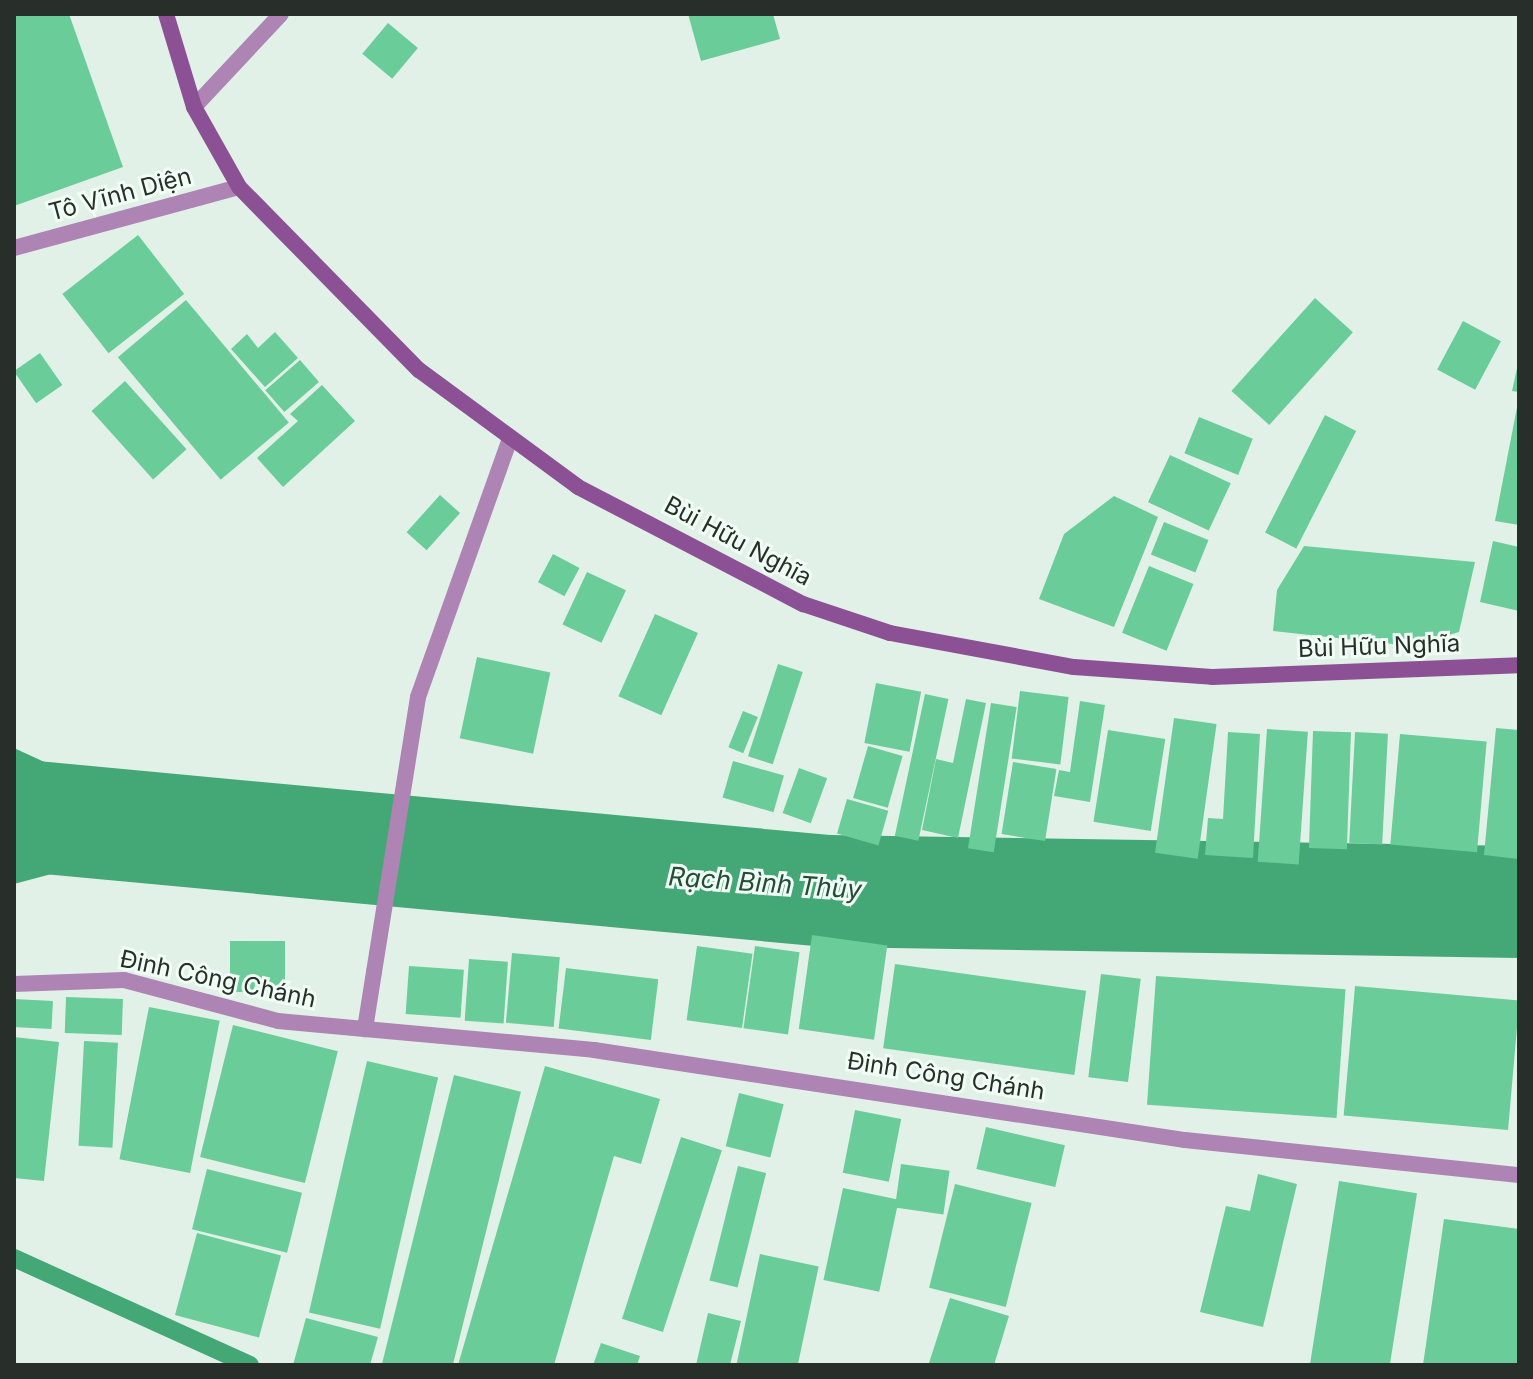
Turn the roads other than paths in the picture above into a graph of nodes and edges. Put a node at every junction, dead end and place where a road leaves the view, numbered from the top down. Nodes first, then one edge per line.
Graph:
1 (166, 14) edge
2 (281, 14) edge
3 (194, 107) junction
4 (239, 187) junction
5 (14, 248) edge
6 (509, 442) junction
7 (1519, 665) edge
8 (14, 984) edge
9 (365, 1029) junction
10 (1519, 1175) edge

1 - 3 main road, Bùi Hữu Nghĩa
2 - 3 street
3 - 4 main road, Bùi Hữu Nghĩa
4 - 5 street, Tô Vĩnh Diện
4 - 6 main road, Bùi Hữu Nghĩa
6 - 7 main road, Bùi Hữu Nghĩa
6 - 9 street
8 - 9 street, Đinh Công Chánh
9 - 10 street, Đinh Công Chánh

